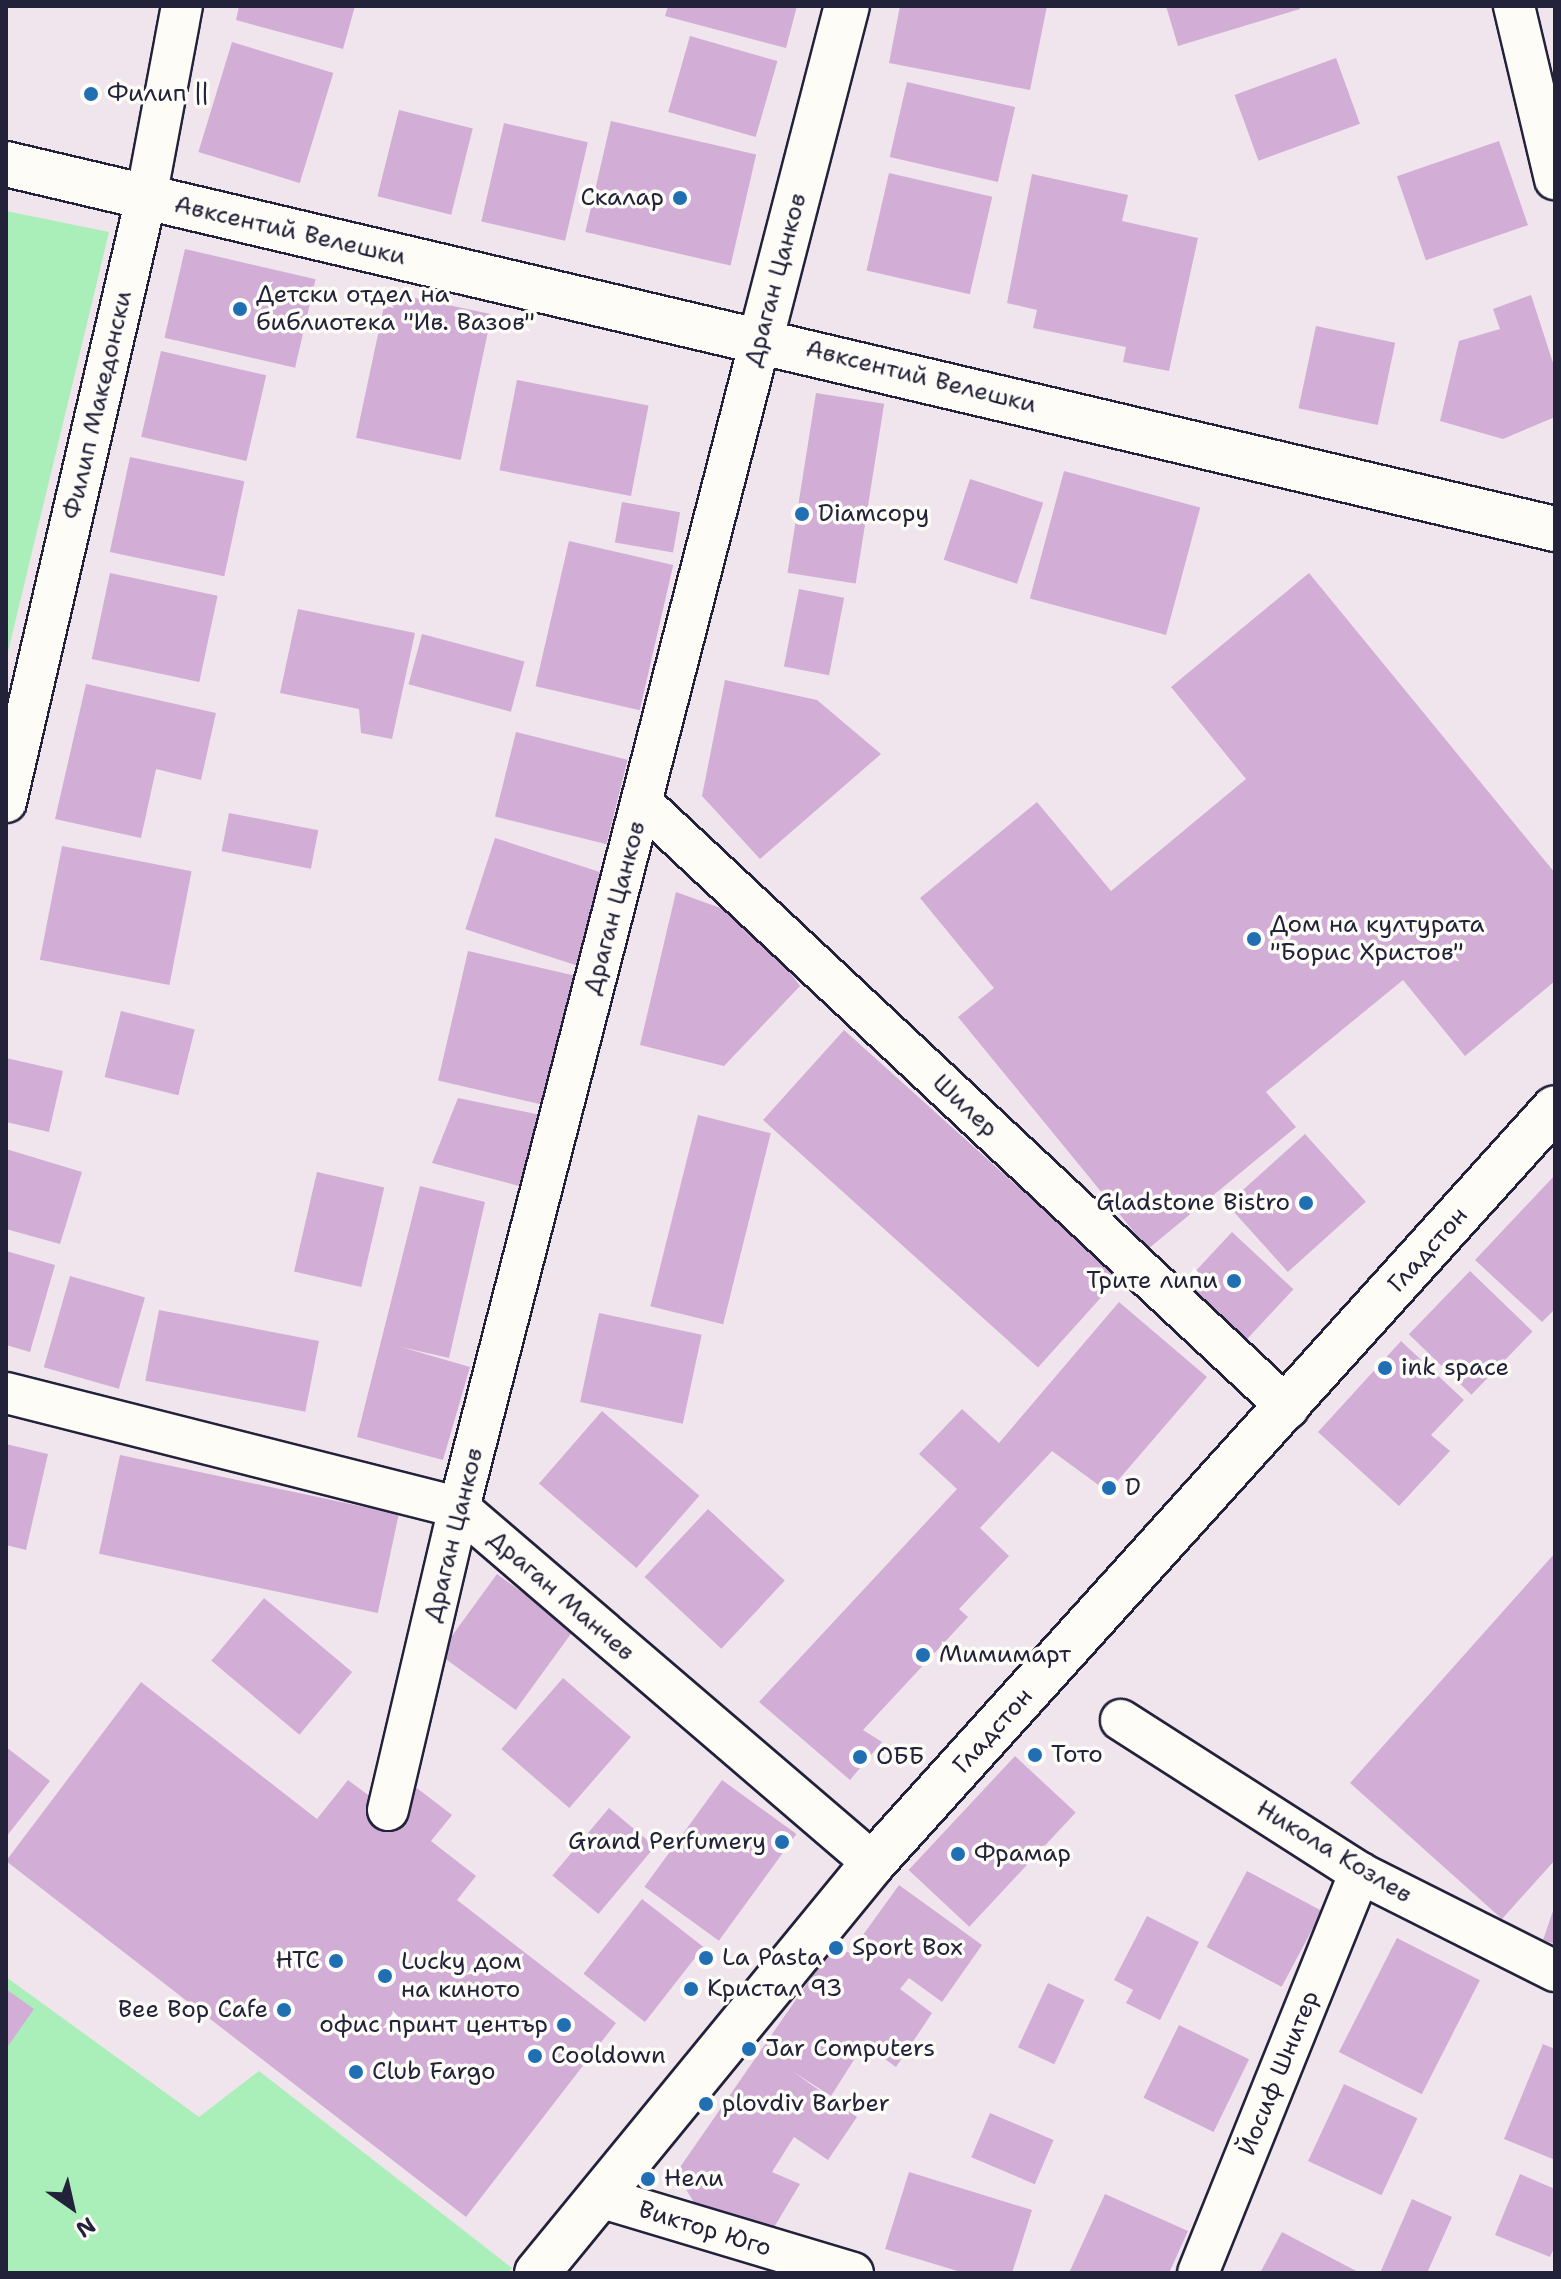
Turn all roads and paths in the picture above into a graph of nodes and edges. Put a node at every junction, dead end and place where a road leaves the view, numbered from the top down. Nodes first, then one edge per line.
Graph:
1 (182, 6) edge
2 (847, 6) edge
3 (1514, 6) edge
4 (6, 164) edge
5 (1555, 179) edge
6 (146, 198) junction
7 (761, 338) junction
8 (1555, 529) edge
9 (6, 802) edge
10 (643, 804) junction
11 (1555, 1108) edge
12 (6, 1393) edge
13 (1288, 1408) junction
14 (459, 1508) junction
15 (1121, 1720) dead end
16 (388, 1810) dead end
17 (873, 1863) junction
18 (1360, 1873) junction
19 (1555, 1971) edge
20 (603, 2198) junction
21 (542, 2270) edge
22 (853, 2273) edge
23 (1198, 2273) edge

1 - 6 street, Филип Македонски
2 - 7 street, Драган Цанков
3 - 5 street
4 - 6 street, Авксентий Велешки
6 - 7 street, Авксентий Велешки
6 - 9 street, Филип Македонски
7 - 8 street, Авксентий Велешки
7 - 10 street, Драган Цанков
10 - 13 street, Шилер
10 - 14 street, Драган Цанков
11 - 13 street, Гладстон
12 - 14 street, Драган Манчев
13 - 17 street, Гладстон
14 - 16 street, Драган Цанков
14 - 17 street, Драган Манчев
15 - 18 street, Никола Козлев
17 - 20 street, Гладстон
18 - 19 street, Никола Козлев
18 - 23 street, Йосиф Шнитер
20 - 21 street, Гладстон
20 - 22 street, Виктор Юго

